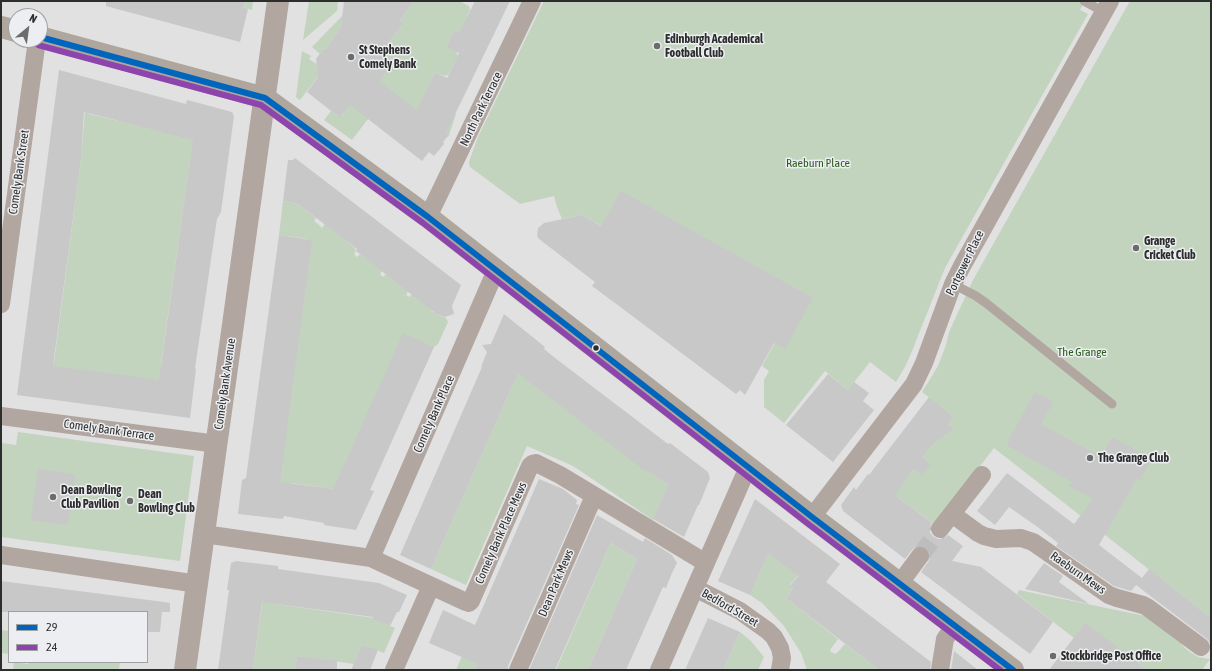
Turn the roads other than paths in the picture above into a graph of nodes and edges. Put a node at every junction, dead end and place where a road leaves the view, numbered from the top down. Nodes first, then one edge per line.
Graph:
1 (278, 1) edge
2 (532, 1) edge
3 (1084, 1) edge
4 (1107, 6) edge
5 (48, 39) edge
6 (36, 48) edge
7 (265, 98) junction
8 (428, 217) junction
9 (496, 270) junction
10 (953, 284) junction
11 (1, 304) edge
12 (1112, 404) dead end
13 (1, 416) edge
14 (217, 444) junction
15 (748, 467) junction
16 (982, 475) dead end
17 (594, 496) junction
18 (952, 514) junction
19 (812, 517) junction
20 (940, 529) tunnel mouth
21 (204, 534) junction
22 (1, 555) edge
23 (920, 556) tunnel mouth
24 (371, 558) junction
25 (706, 563) junction
26 (900, 583) junction
27 (198, 584) junction
28 (430, 586) junction
29 (695, 588) junction
30 (954, 626) junction
31 (1200, 647) dead end
32 (186, 670) edge
33 (394, 670) edge
34 (518, 670) edge
35 (659, 670) edge
36 (780, 670) edge
37 (940, 670) edge
38 (1013, 670) edge

1 - 7 street, Comely Bank Avenue
2 - 8 street, North Park Terrace
3 - 4 lane
4 - 10 street, Portgower Place
5 - 7 main road
6 - 11 street, Comely Bank Street
7 - 8 main road
7 - 14 street, Comely Bank Avenue
8 - 9 main road
9 - 15 main road
9 - 24 street, Comely Bank Place
10 - 12 lane
10 - 19 street, Portgower Place
13 - 14 street, Comely Bank Terrace
14 - 21 street, Comely Bank Avenue
15 - 19 main road
15 - 25 street
16 - 18 street
17 - 25 street
17 - 28 street, Comely Bank Place Mews
17 - 34 street, Dean Park Mews
18 - 20 street
18 - 31 street, Raeburn Mews
19 - 26 main road
21 - 24 street
21 - 27 street, Comely Bank Avenue
22 - 27 street
23 - 26 street
24 - 28 street
25 - 29 street
26 - 30 main road
27 - 32 street, Comely Bank Avenue
28 - 33 street
29 - 35 street
29 - 36 street, Bedford Street
30 - 37 street
30 - 38 main road

